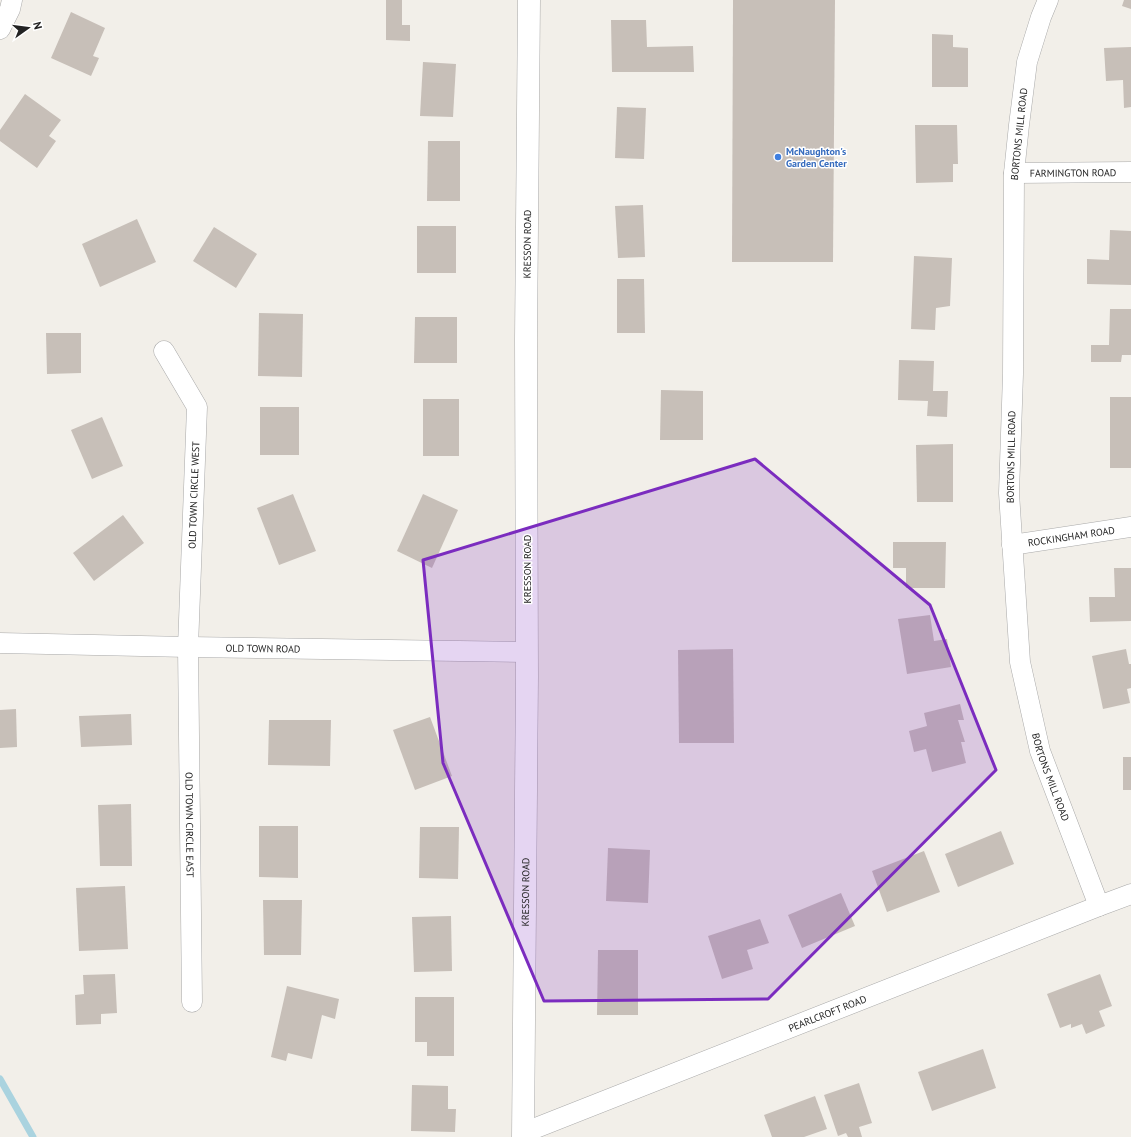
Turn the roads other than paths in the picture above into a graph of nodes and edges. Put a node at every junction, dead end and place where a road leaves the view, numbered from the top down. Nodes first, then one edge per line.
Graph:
1 (12, 0) edge
2 (529, 0) edge
3 (1048, 0) edge
4 (0, 29) edge
5 (1131, 172) edge
6 (1014, 173) junction
7 (164, 351) dead end
8 (1131, 527) edge
9 (1012, 545) junction
10 (3, 637) edge
11 (188, 647) junction
12 (527, 652) junction
13 (1131, 894) edge
14 (1099, 906) junction
15 (192, 1002) dead end
16 (523, 1135) edge

1 - 4 street
2 - 12 street, KRESSON ROAD
3 - 6 street, BORTONS MILL ROAD
5 - 6 street, FARMINGTON ROAD
6 - 9 street, BORTONS MILL ROAD
7 - 11 street, OLD TOWN CIRCLE WEST
8 - 9 street, ROCKINGHAM ROAD
9 - 14 street, BORTONS MILL ROAD
10 - 11 street, OLD TOWN ROAD
11 - 12 street, OLD TOWN ROAD
11 - 15 street, OLD TOWN CIRCLE EAST
12 - 16 street, KRESSON ROAD
13 - 14 street, PEARLCROFT ROAD
14 - 16 street, PEARLCROFT ROAD

